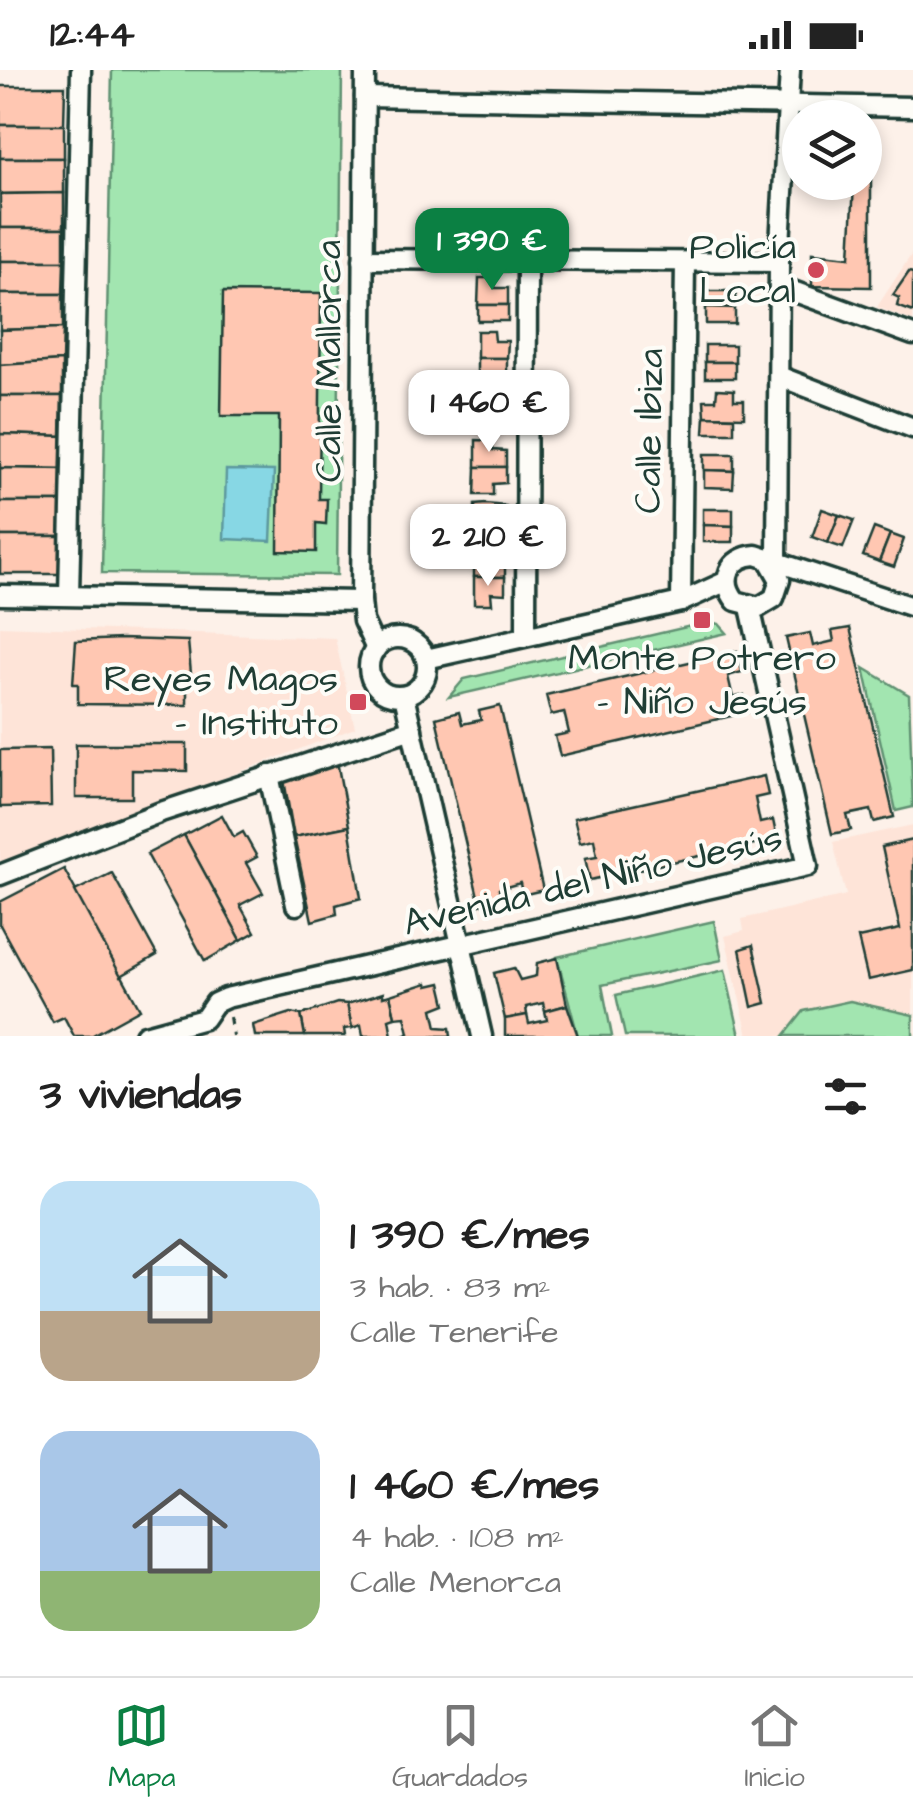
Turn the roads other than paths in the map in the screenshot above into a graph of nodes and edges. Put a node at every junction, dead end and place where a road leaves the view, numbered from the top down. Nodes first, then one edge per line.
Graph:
1 (81, 70) edge
2 (364, 70) edge
3 (790, 70) edge
4 (365, 96) junction
5 (790, 100) edge
6 (782, 106) edge
7 (882, 107) edge
8 (913, 107) edge
9 (783, 200) edge
10 (362, 259) junction
11 (527, 260) junction
12 (685, 262) junction
13 (779, 262) junction
14 (779, 286) junction
15 (913, 335) edge
16 (781, 377) junction
17 (913, 428) edge
18 (773, 560) junction
19 (825, 579) junction
20 (726, 581) junction
21 (778, 592) junction
22 (0, 595) edge
23 (69, 595) junction
24 (361, 601) junction
25 (681, 602) junction
26 (743, 604) junction
27 (913, 607) edge
28 (526, 636) junction
29 (376, 649) junction
30 (426, 659) junction
31 (404, 696) junction
32 (412, 729) junction
33 (269, 774) junction
34 (0, 875) edge
35 (296, 905) dead end
36 (461, 943) junction
37 (144, 1035) edge
38 (482, 1036) edge

1 - 23 street
2 - 4 street, Calle Mallorca
3 - 5 street
4 - 6 street
4 - 10 street, Calle Mallorca
7 - 8 street
9 - 13 street
10 - 11 street
10 - 24 street, Calle Mallorca
11 - 12 street
11 - 28 street
12 - 13 street
12 - 25 street, Calle Ibiza
13 - 14 street
14 - 15 street
14 - 16 street
16 - 17 street
16 - 18 street
18 - 19 street
18 - 20 street
18 - 21 street
19 - 21 street
19 - 27 street
20 - 25 street
20 - 26 street
21 - 26 street
22 - 23 street
23 - 24 street
24 - 29 street, Calle Mallorca
25 - 26 street
25 - 28 street
26 - 36 street, Avenida del Niño Jesús
28 - 30 street
29 - 30 street
29 - 31 street
30 - 31 street
31 - 32 street
32 - 33 street
32 - 36 street
33 - 34 street
33 - 35 street
36 - 37 street, Avenida del Niño Jesús
36 - 38 street

